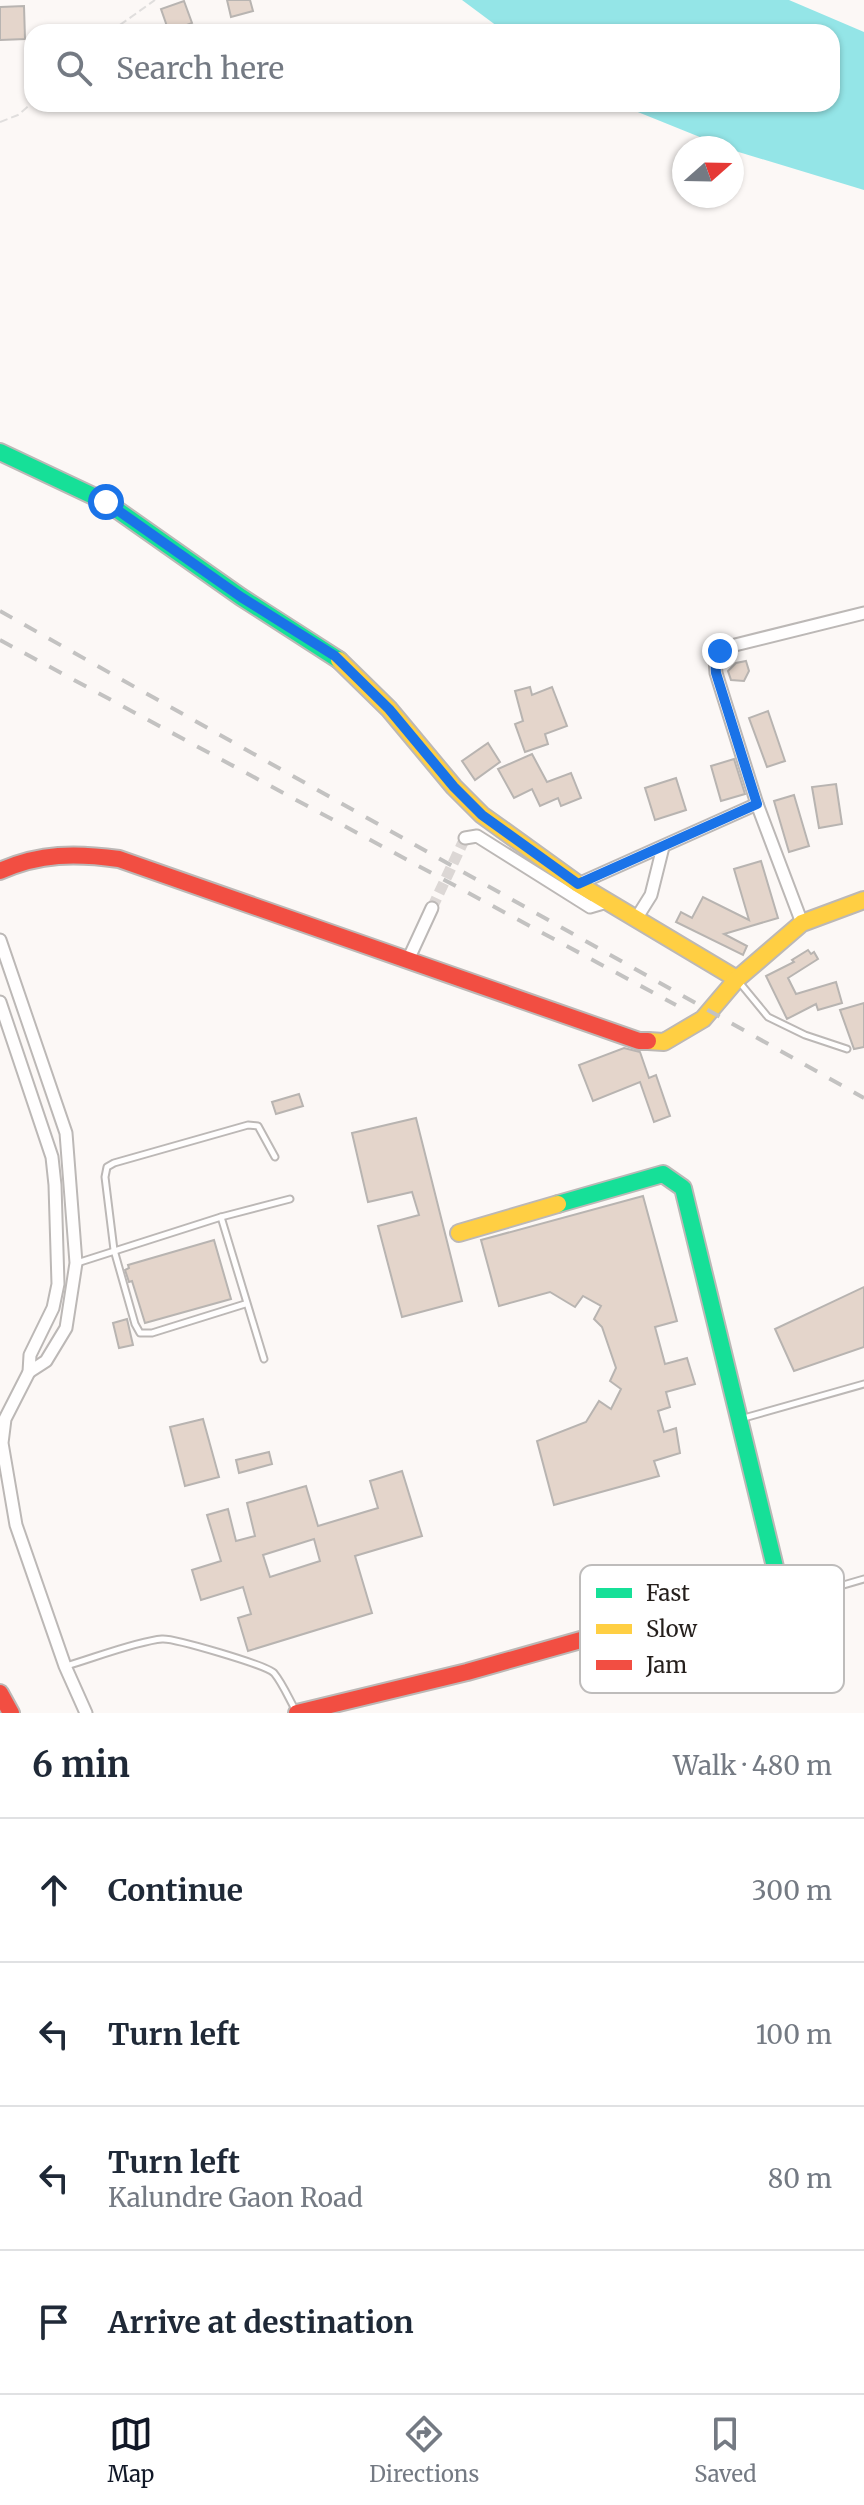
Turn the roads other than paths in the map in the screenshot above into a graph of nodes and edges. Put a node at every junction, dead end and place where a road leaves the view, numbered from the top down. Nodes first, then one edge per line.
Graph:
1 (0, 452) edge
2 (864, 613) edge
3 (757, 804) junction
4 (465, 838) dead end
5 (663, 847) junction
6 (0, 871) edge
7 (578, 884) junction
8 (864, 900) edge
9 (607, 902) junction
10 (432, 908) tunnel mouth
11 (636, 919) junction
12 (802, 923) junction
13 (0, 940) edge
14 (408, 960) junction
15 (737, 979) junction
16 (0, 1002) edge
17 (847, 1049) dead end
18 (275, 1157) dead end
19 (290, 1199) dead end
20 (221, 1217) junction
21 (459, 1233) dead end
22 (114, 1250) junction
23 (76, 1263) junction
24 (245, 1304) junction
25 (264, 1359) dead end
26 (29, 1372) junction
27 (864, 1384) edge
28 (739, 1419) junction
29 (775, 1565) edge
30 (864, 1579) edge
31 (844, 1585) edge
32 (580, 1640) edge
33 (65, 1666) junction
34 (0, 1693) edge
35 (11, 1713) edge
36 (86, 1713) edge
37 (297, 1713) edge

1 - 7 street
2 - 3 street
3 - 5 street
3 - 12 street
4 - 9 street
5 - 7 street
5 - 11 street
6 - 14 street
7 - 9 street
8 - 12 street
9 - 11 street
10 - 14 street
11 - 15 street
12 - 15 street
13 - 23 street
14 - 15 street
15 - 17 lane
16 - 26 street
18 - 22 lane
19 - 20 lane
20 - 22 lane
20 - 24 lane
21 - 28 street
22 - 23 lane
22 - 24 lane
23 - 26 street
24 - 25 lane
26 - 33 street
27 - 28 lane
28 - 29 street
30 - 31 lane
32 - 37 street
33 - 36 street
33 - 37 lane
34 - 35 street

